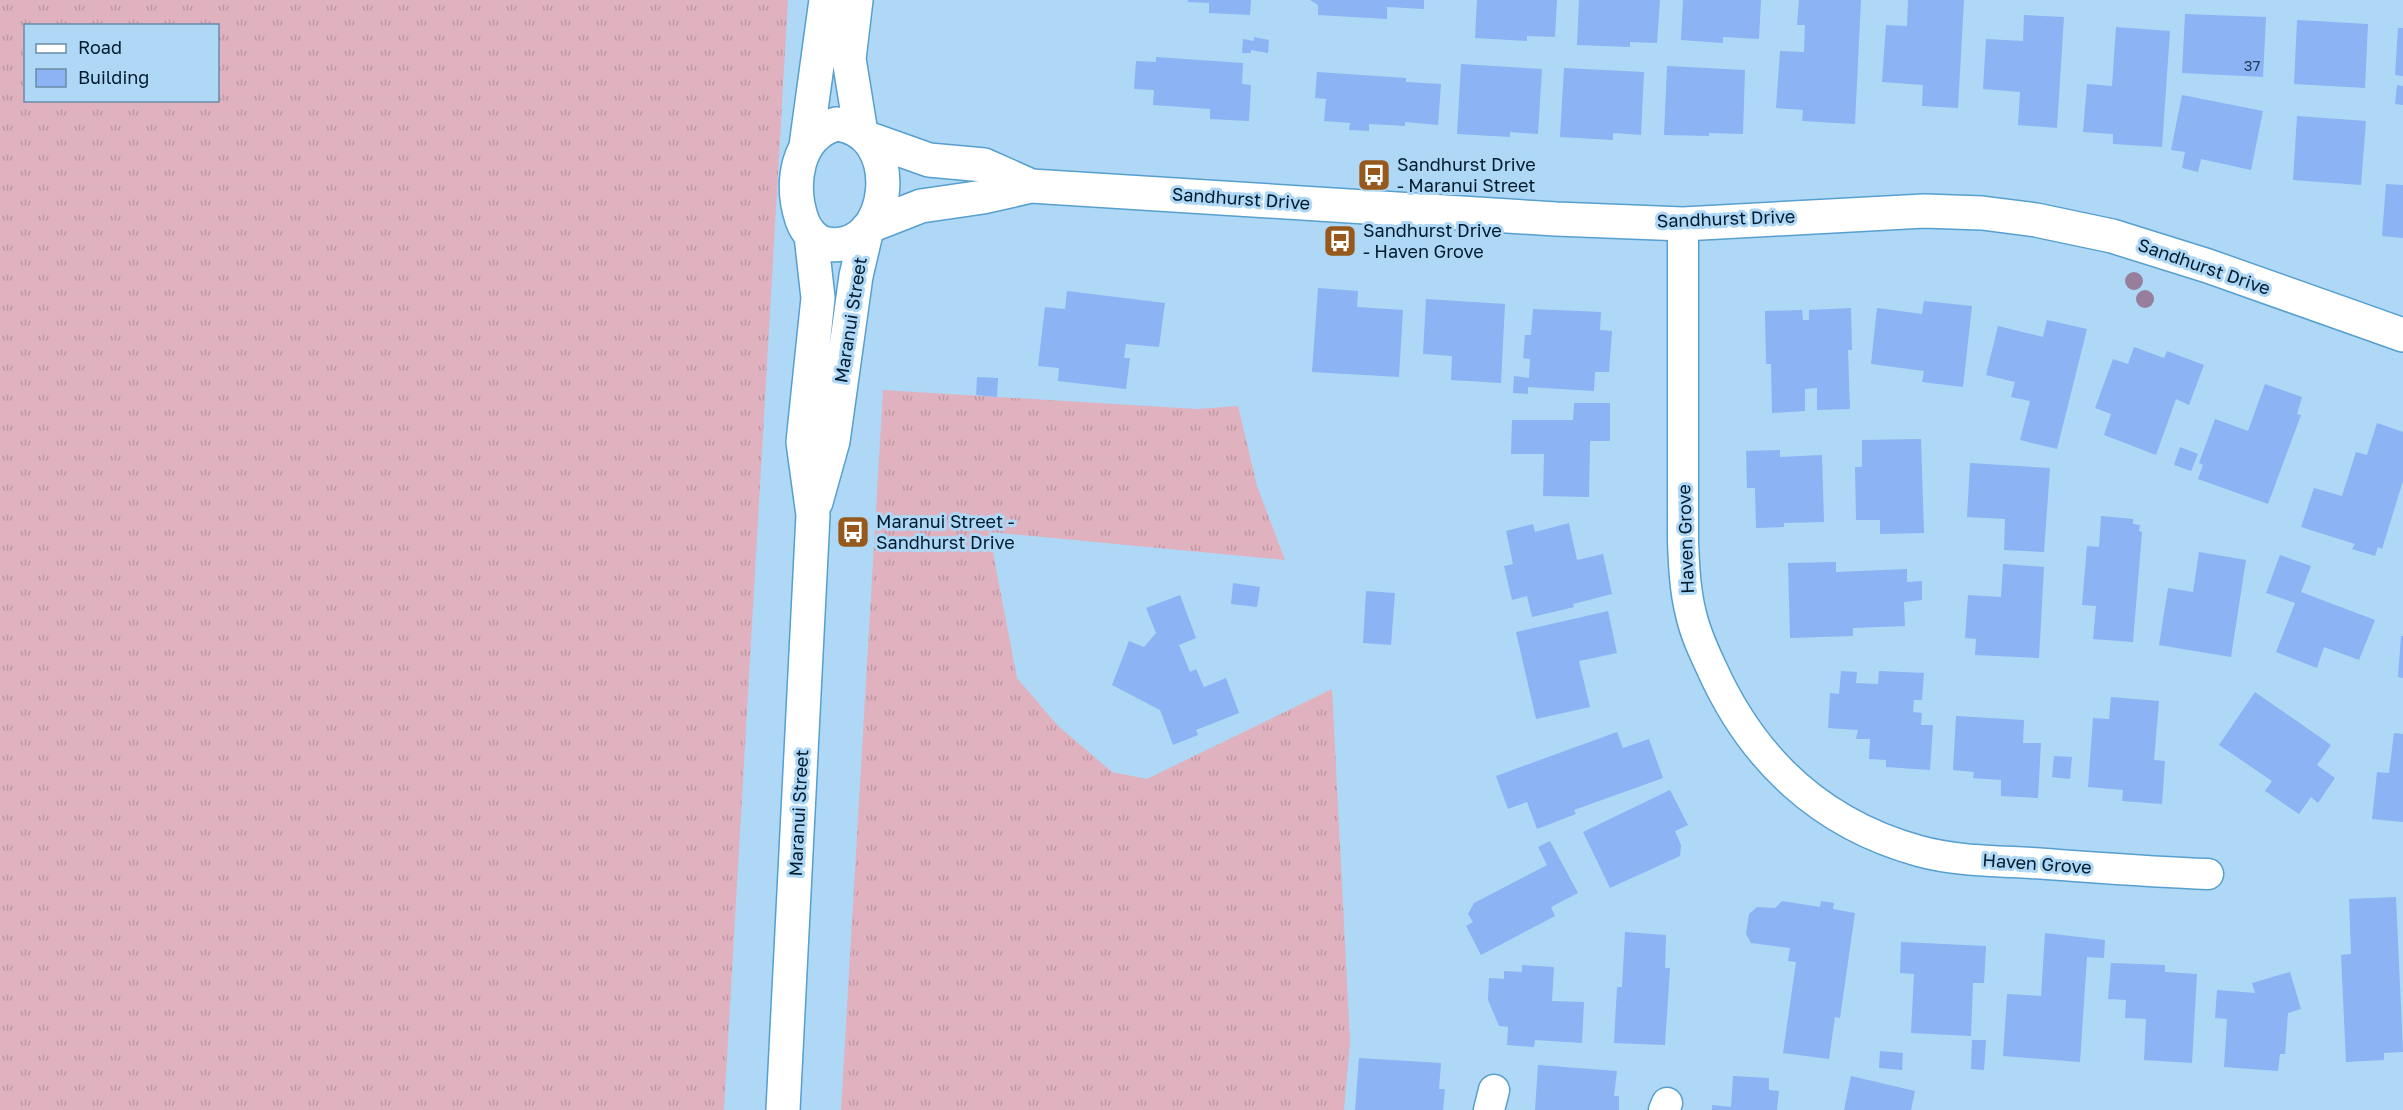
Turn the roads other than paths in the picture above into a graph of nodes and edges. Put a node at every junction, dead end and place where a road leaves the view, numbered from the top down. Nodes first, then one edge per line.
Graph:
1 (826, 0) edge
2 (856, 0) edge
3 (864, 136) junction
4 (806, 146) junction
5 (1031, 186) junction
6 (1683, 224) junction
7 (869, 228) junction
8 (811, 235) junction
9 (2403, 336) edge
10 (813, 515) junction
11 (2208, 874) dead end
12 (783, 1110) edge

1 - 4 main road
2 - 3 main road
3 - 4 main road
3 - 5 main road, Sandhurst Drive
3 - 7 main road
4 - 8 main road
5 - 6 main road, Sandhurst Drive
5 - 7 main road, Sandhurst Drive
6 - 9 main road, Sandhurst Drive
6 - 11 street, Haven Grove
7 - 8 main road
7 - 10 main road, Maranui Street
8 - 10 main road, Maranui Street
10 - 12 main road, Maranui Street

